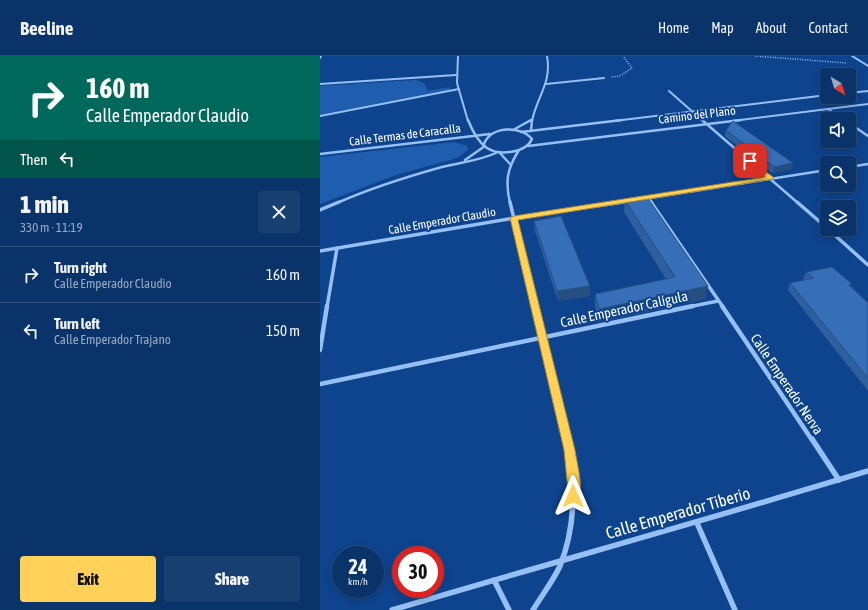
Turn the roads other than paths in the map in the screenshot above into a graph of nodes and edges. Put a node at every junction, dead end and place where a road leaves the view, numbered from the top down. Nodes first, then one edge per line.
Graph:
1 (458, 56) edge
2 (547, 56) edge
3 (852, 56) edge
4 (868, 66) edge
5 (456, 75) junction
6 (604, 78) road end
7 (320, 84) edge
8 (546, 84) junction
9 (459, 89) junction
10 (669, 91) dead end
11 (868, 91) edge
12 (856, 92) edge
13 (820, 97) edge
14 (868, 104) edge
15 (828, 109) junction
16 (691, 111) junction
17 (832, 112) edge
18 (320, 116) edge
19 (531, 120) junction
20 (705, 124) junction
21 (856, 128) edge
22 (512, 130) junction
23 (532, 130) junction
24 (521, 132) junction
25 (491, 134) junction
26 (529, 135) junction
27 (475, 136) junction
28 (868, 136) edge
29 (484, 145) junction
30 (528, 146) junction
31 (519, 150) junction
32 (499, 152) junction
33 (320, 154) edge
34 (461, 162) junction
35 (510, 164) junction
36 (868, 164) edge
37 (856, 166) edge
38 (820, 171) edge
39 (770, 178) junction
40 (649, 198) junction
41 (638, 200) edge
42 (633, 201) edge
43 (320, 210) edge
44 (514, 218) junction
45 (820, 223) edge
46 (835, 236) edge
47 (337, 248) junction
48 (320, 251) edge
49 (868, 264) edge
50 (718, 301) junction
51 (542, 337) junction
52 (320, 350) edge
53 (320, 384) edge
54 (868, 471) edge
55 (838, 480) junction
56 (697, 523) junction
57 (562, 560) junction
58 (494, 580) junction
59 (392, 610) edge
60 (509, 610) edge
61 (533, 610) edge
62 (734, 610) edge

1 - 5 street
2 - 8 street
3 - 4 street
5 - 7 street
5 - 9 street
6 - 8 street
8 - 19 street
9 - 18 street
9 - 27 street
10 - 16 street
11 - 12 street
13 - 16 street, Camino del Plano
14 - 15 street, Camino del Plano
15 - 17 street
15 - 20 street, Camino del Plano
16 - 20 street
16 - 23 street, Camino del Plano
19 - 22 street
19 - 23 street
20 - 30 street, Camino del Plano
20 - 39 street
21 - 28 street
22 - 24 street
22 - 25 street, Calle Termas de Caracalla
23 - 24 street, Camino del Plano
23 - 26 street
24 - 26 street
25 - 27 street, Calle Termas de Caracalla
25 - 29 street
26 - 30 street
27 - 29 street
27 - 33 street, Calle Termas de Caracalla
29 - 32 street
29 - 34 street
30 - 31 street, Camino del Plano
31 - 32 street, Camino del Plano
31 - 35 street
32 - 34 street, Camino del Plano
32 - 35 street
34 - 43 street
35 - 44 street
36 - 37 street
38 - 39 street
39 - 40 street
39 - 45 street
40 - 41 street
40 - 50 street, Calle Emperador Calígula
42 - 44 street, Calle Emperador Claudio
44 - 47 street, Calle Emperador Claudio
44 - 51 street
46 - 49 street
47 - 48 street, Calle Emperador Claudio
47 - 52 street
50 - 51 street, Calle Emperador Calígula
50 - 55 street, Calle Emperador Nerva
51 - 53 street, Calle Emperador Calígula
51 - 57 street
54 - 55 street, Calle Emperador Tiberio
55 - 56 street, Calle Emperador Tiberio
56 - 57 street, Calle Emperador Tiberio
56 - 62 street
57 - 58 street, Calle Emperador Tiberio
57 - 61 street
58 - 59 street, Calle Emperador Tiberio
58 - 60 street

